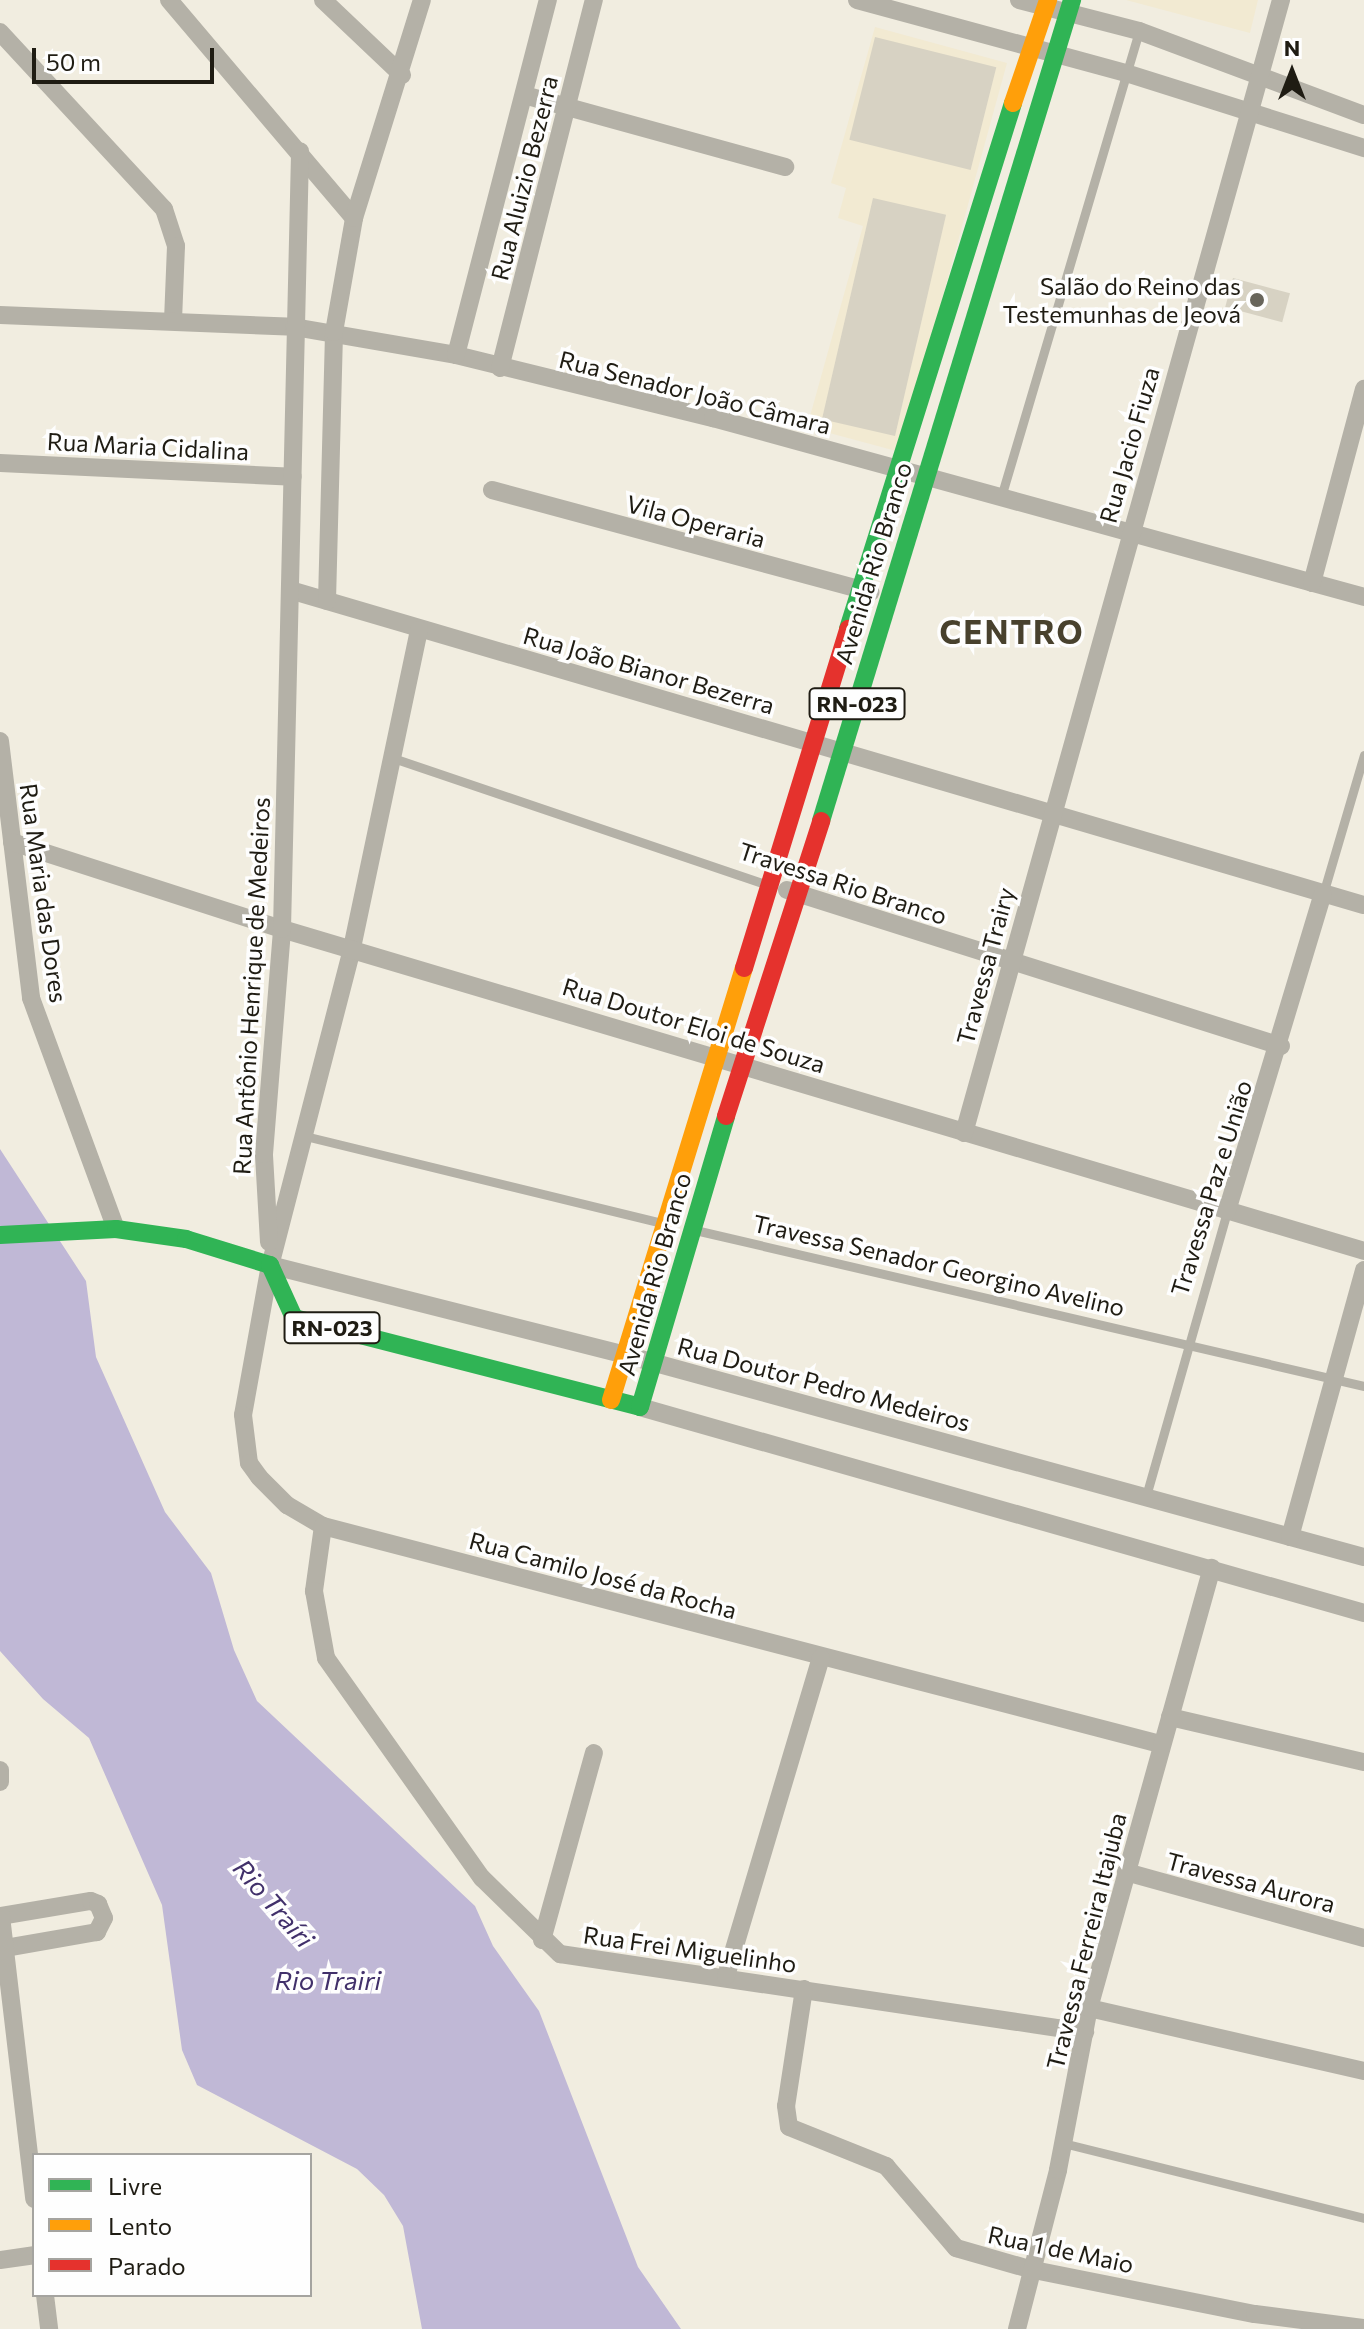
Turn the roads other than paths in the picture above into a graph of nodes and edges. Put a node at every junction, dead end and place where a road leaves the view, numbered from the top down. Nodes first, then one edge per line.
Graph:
1 (169, 0) edge
2 (323, 0) edge
3 (422, 0) edge
4 (548, 0) edge
5 (594, 0) edge
6 (857, 0) edge
7 (1019, 0) edge
8 (1281, 0) edge
9 (1047, 4) edge
10 (1071, 6) edge
11 (1139, 31) junction
12 (0, 32) edge
13 (1033, 49) junction
14 (1057, 54) junction
15 (1126, 73) junction
16 (402, 75) junction
17 (1262, 75) junction
18 (524, 95) junction
19 (568, 107) junction
20 (1248, 114) junction
21 (1364, 115) edge
22 (1364, 148) edge
23 (300, 151) junction
24 (785, 167) dead end
25 (354, 218) junction
26 (0, 315) edge
27 (173, 320) junction
28 (294, 327) junction
29 (334, 332) junction
30 (456, 355) junction
31 (500, 368) junction
32 (1364, 389) edge
33 (0, 463) edge
34 (898, 469) junction
35 (293, 477) junction
36 (924, 477) junction
37 (492, 490) dead end
38 (1001, 497) junction
39 (1130, 530) junction
40 (1312, 583) junction
41 (290, 590) junction
42 (859, 590) junction
43 (888, 597) junction
44 (1364, 597) edge
45 (327, 601) junction
46 (419, 630) junction
47 (0, 741) edge
48 (814, 741) junction
49 (844, 750) junction
50 (1364, 755) edge
51 (392, 758) junction
52 (1053, 811) junction
53 (12, 842) junction
54 (768, 885) junction
55 (797, 893) junction
56 (1323, 894) junction
57 (1364, 905) edge
58 (282, 929) junction
59 (352, 949) junction
60 (1011, 964) junction
61 (1281, 1046) junction
62 (716, 1055) junction
63 (741, 1063) junction
64 (964, 1133) junction
65 (305, 1136) junction
66 (1227, 1211) junction
67 (664, 1223) junction
68 (116, 1229) junction
69 (692, 1229) junction
70 (0, 1235) edge
71 (1364, 1251) edge
72 (270, 1265) junction
73 (1364, 1270) edge
74 (1189, 1343) junction
75 (626, 1355) junction
76 (654, 1363) junction
77 (1333, 1378) junction
78 (1364, 1386) edge
79 (611, 1400) junction
80 (640, 1407) junction
81 (1146, 1496) junction
82 (323, 1526) junction
83 (1290, 1537) junction
84 (1364, 1557) edge
85 (1212, 1568) junction
86 (1364, 1613) edge
87 (821, 1658) junction
88 (1170, 1717) junction
89 (1160, 1744) junction
90 (594, 1753) dead end
91 (1364, 1762) edge
92 (0, 1770) edge
93 (0, 1782) edge
94 (1126, 1872) junction
95 (0, 1916) edge
96 (1364, 1938) edge
97 (542, 1940) junction
98 (2, 1949) edge
99 (726, 1976) junction
100 (804, 1989) junction
101 (1089, 2008) junction
102 (1085, 2032) junction
103 (1364, 2071) edge
104 (1063, 2143) junction
105 (32, 2183) edge
106 (1364, 2218) edge
107 (32, 2255) edge
108 (0, 2260) edge
109 (1029, 2269) junction
110 (45, 2297) edge
111 (1253, 2321) edge
112 (1364, 2328) edge
113 (49, 2329) edge
114 (1017, 2329) edge

1 - 23 street
2 - 16 street
3 - 16 street
4 - 18 street, Rua Aluizio Bezerra
5 - 19 street, Rua Aluizio Bezerra
6 - 13 street
7 - 9 street
8 - 17 street, Rua Jacio Fiuza
9 - 10 street
9 - 13 main road, Avenida Rio Branco / RN-023
10 - 11 street
10 - 14 main road, Avenida Rio Branco / RN-023
11 - 15 lane
11 - 17 street
12 - 27 street
13 - 14 street
13 - 34 main road, Avenida Rio Branco / RN-023
14 - 15 street
14 - 36 main road, Avenida Rio Branco / RN-023
15 - 20 street
15 - 38 lane
16 - 25 street
17 - 20 street, Rua Jacio Fiuza
17 - 21 street
18 - 19 street
18 - 30 street, Rua Aluizio Bezerra
19 - 24 street
19 - 31 street, Rua Aluizio Bezerra
20 - 22 street
20 - 39 street, Rua Jacio Fiuza
23 - 25 street
23 - 28 street, Rua Antônio Henrique de Medeiros
25 - 29 street
26 - 27 street, Rua Senador João Câmara
27 - 28 street, Rua Senador João Câmara
28 - 29 street, Rua Senador João Câmara
28 - 35 street, Rua Antônio Henrique de Medeiros
29 - 30 street, Rua Senador João Câmara
29 - 45 street
30 - 31 street, Rua Senador João Câmara
31 - 34 street, Rua Senador João Câmara
32 - 40 street
33 - 35 street, Rua Maria Cidalina
34 - 36 street, Rua Senador João Câmara
34 - 42 main road, Avenida Rio Branco / RN-023
35 - 41 street, Rua Antônio Henrique de Medeiros
36 - 38 street, Rua Senador João Câmara
36 - 43 main road, Avenida Rio Branco / RN-023
37 - 42 street, Vila Operaria
38 - 39 street, Rua Senador João Câmara
39 - 40 street, Rua Senador João Câmara
39 - 52 street, Rua Jacio Fiuza
40 - 44 street, Rua Senador João Câmara
41 - 45 street, Rua João Bianor Bezerra
41 - 58 street, Rua Antônio Henrique de Medeiros
42 - 43 street, Vila Operaria
42 - 48 main road, Avenida Rio Branco / RN-023
43 - 49 main road, Avenida Rio Branco / RN-023
45 - 46 street, Rua João Bianor Bezerra
46 - 48 street, Rua João Bianor Bezerra
46 - 51 street
47 - 53 street, Rua Maria das Dores
48 - 49 street, Rua João Bianor Bezerra
48 - 54 main road, Avenida Rio Branco / RN-023
49 - 52 street, Rua João Bianor Bezerra
49 - 55 main road, Avenida Rio Branco / RN-023
50 - 56 lane
51 - 54 lane, Travessa Rio Branco
51 - 59 street
52 - 56 street, Rua João Bianor Bezerra
52 - 60 street, Travessa Trairy
53 - 58 street, Rua Doutor Eloi de Souza
53 - 68 street, Rua Maria das Dores
54 - 55 street, Travessa Rio Branco
54 - 62 main road, Avenida Rio Branco / RN-023
55 - 60 street, Travessa Rio Branco
55 - 63 main road, Avenida Rio Branco / RN-023
56 - 57 street, Rua João Bianor Bezerra
56 - 61 street, Travessa Paz e União
58 - 59 street, Rua Doutor Eloi de Souza
58 - 72 street, Rua Antônio Henrique de Medeiros
59 - 62 street, Rua Doutor Eloi de Souza
59 - 65 street
60 - 61 street, Travessa Rio Branco
60 - 64 street, Travessa Trairy
61 - 66 street, Travessa Paz e União
62 - 63 street, Rua Doutor Eloi de Souza
62 - 67 main road, Avenida Rio Branco / RN-023
63 - 64 street, Rua Doutor Eloi de Souza
63 - 69 main road, Avenida Rio Branco / RN-023
64 - 66 street, Rua Doutor Eloi de Souza
65 - 67 lane
65 - 72 street
66 - 71 street, Rua Doutor Eloi de Souza
66 - 74 lane, Travessa Paz e União
67 - 75 main road, Avenida Rio Branco / RN-023
68 - 70 main road, Rua Doutor Pedro Medeiros
68 - 72 main road, Rua Doutor Pedro Medeiros
69 - 74 lane, Travessa Senador Georgino Avelino
69 - 76 main road, Avenida Rio Branco / RN-023
72 - 75 street, Rua Doutor Pedro Medeiros
72 - 79 main road, RN-023
72 - 82 street, Rua Camilo José da Rocha
73 - 77 street
74 - 77 lane, Travessa Senador Georgino Avelino
74 - 81 lane, Travessa Paz e União
75 - 76 street, Rua Doutor Pedro Medeiros
75 - 79 main road, Avenida Rio Branco / RN-023
76 - 80 main road, Avenida Rio Branco / RN-023
76 - 81 street, Rua Doutor Pedro Medeiros
77 - 78 lane, Travessa Senador Georgino Avelino
77 - 83 street
79 - 80 main road, Avenida Rio Branco / RN-023
80 - 85 street
81 - 83 street, Rua Doutor Pedro Medeiros
82 - 87 street, Rua Camilo José da Rocha
82 - 97 street, Rua Frei Miguelinho
83 - 84 street, Rua Doutor Pedro Medeiros
85 - 86 street
85 - 88 street, Travessa Ferreira Itajuba
87 - 89 street, Rua Camilo José da Rocha
87 - 99 street
88 - 89 street, Travessa Ferreira Itajuba
88 - 91 street
89 - 94 street, Travessa Ferreira Itajuba
90 - 97 street
92 - 93 street
94 - 96 street, Travessa Aurora
94 - 101 street, Travessa Ferreira Itajuba
95 - 98 street
95 - 98 street
97 - 99 street, Rua Frei Miguelinho
98 - 105 street
99 - 100 street, Rua Frei Miguelinho
100 - 102 street, Rua Frei Miguelinho
100 - 109 street, Rua 1 de Maio
101 - 102 street, Travessa Ferreira Itajuba
101 - 103 street
102 - 104 street, Travessa Ferreira Itajuba
104 - 106 lane
104 - 109 street, Travessa Ferreira Itajuba
107 - 108 street
109 - 111 street, Rua 1 de Maio
109 - 114 street, Travessa Ferreira Itajuba
110 - 113 street
111 - 112 street, Rua 1 de Maio

